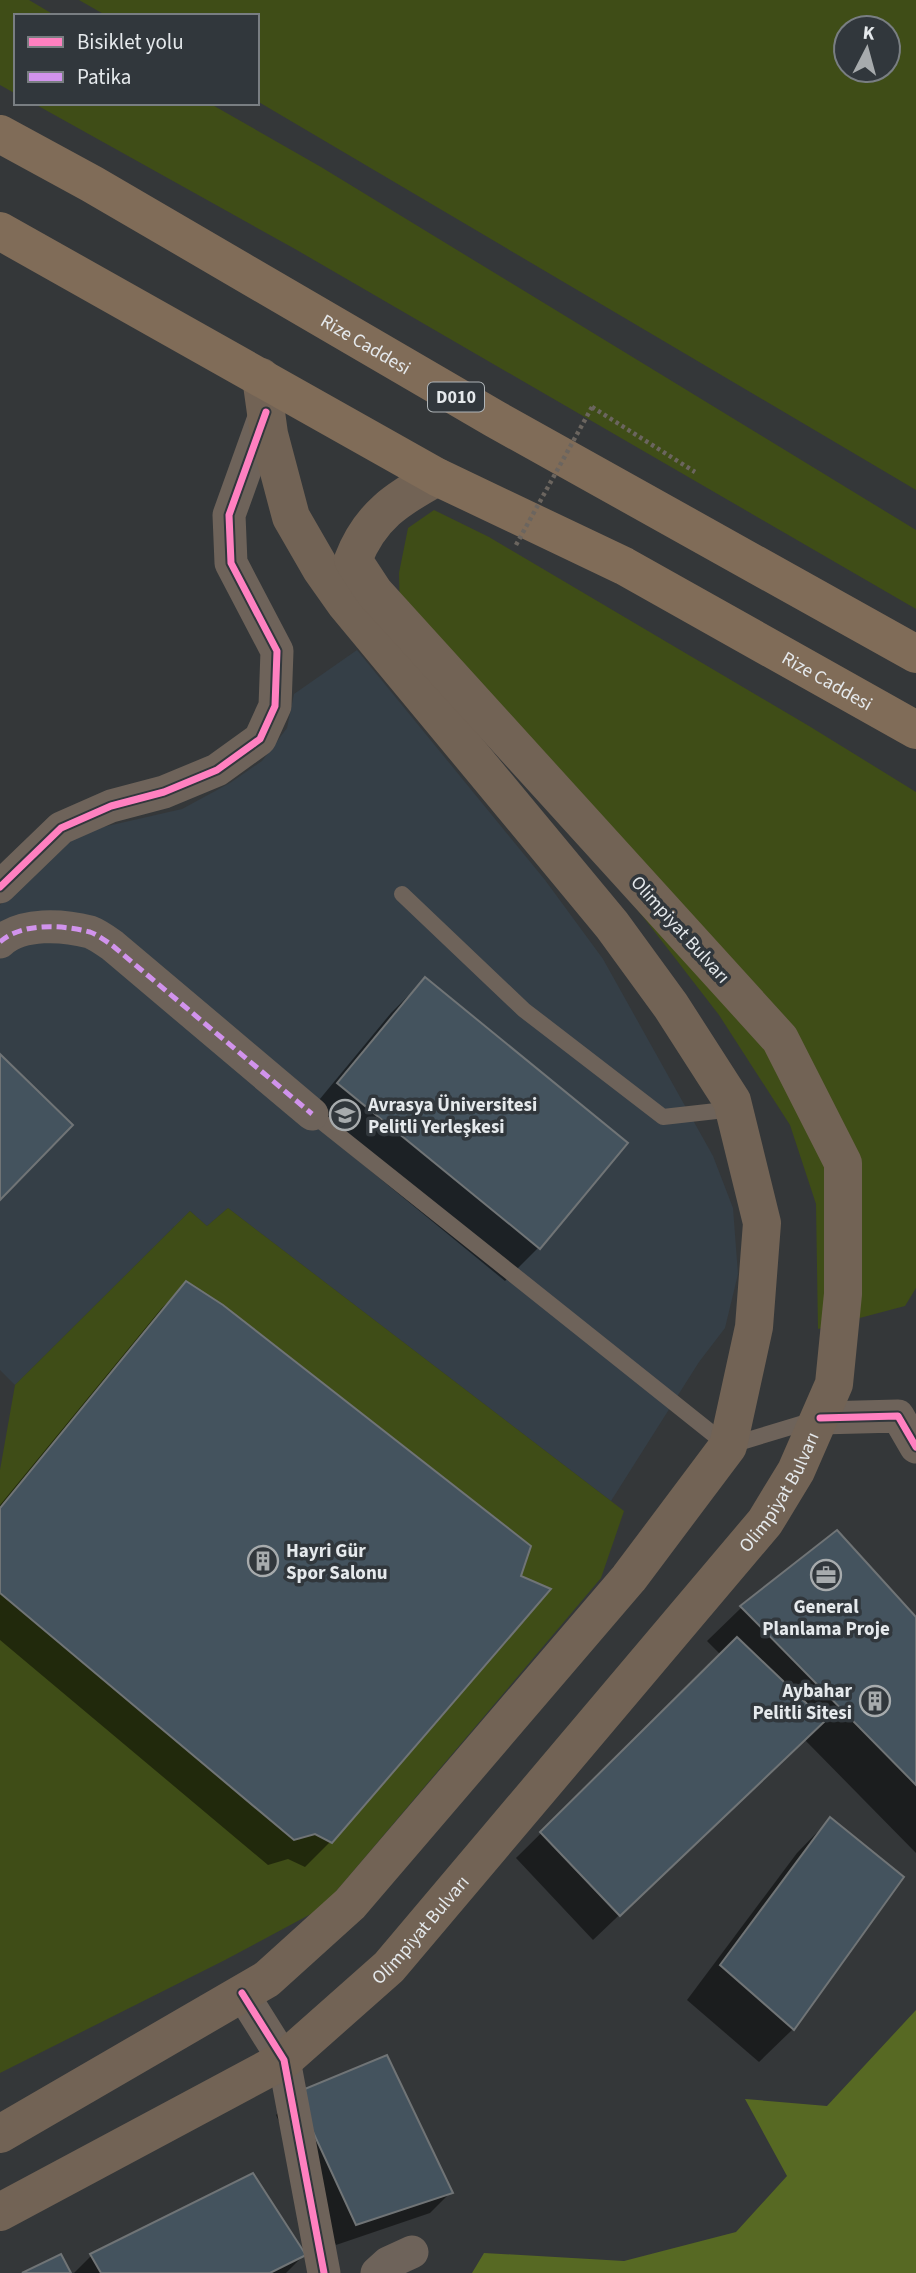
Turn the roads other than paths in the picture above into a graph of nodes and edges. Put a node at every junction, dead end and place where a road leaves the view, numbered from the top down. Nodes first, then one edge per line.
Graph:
1 (0, 134) edge
2 (0, 232) edge
3 (264, 394) junction
4 (437, 477) junction
5 (916, 653) edge
6 (916, 730) edge
7 (0, 887) edge
8 (402, 894) dead end
9 (0, 942) edge
10 (734, 1109) junction
11 (312, 1114) joint
12 (820, 1418) junction
13 (728, 1446) junction
14 (916, 1447) edge
15 (242, 1993) junction
16 (285, 2060) junction
17 (0, 2134) edge
18 (0, 2212) edge
19 (412, 2252) dead end
20 (324, 2273) edge
21 (377, 2273) edge

1 - 5 highway, Rize Caddesi / D010
2 - 3 highway, Rize Caddesi
3 - 4 highway, Rize Caddesi
3 - 7 street
3 - 10 main road
4 - 6 highway, Rize Caddesi
4 - 12 main road, Olimpiyat Bulvarı
8 - 10 lane
9 - 11 street
10 - 13 main road
11 - 13 lane
12 - 13 lane
12 - 14 street
12 - 16 main road, Olimpiyat Bulvarı
13 - 15 main road
15 - 16 street
15 - 17 main road
16 - 18 main road, Olimpiyat Bulvarı
16 - 20 street
19 - 21 street

